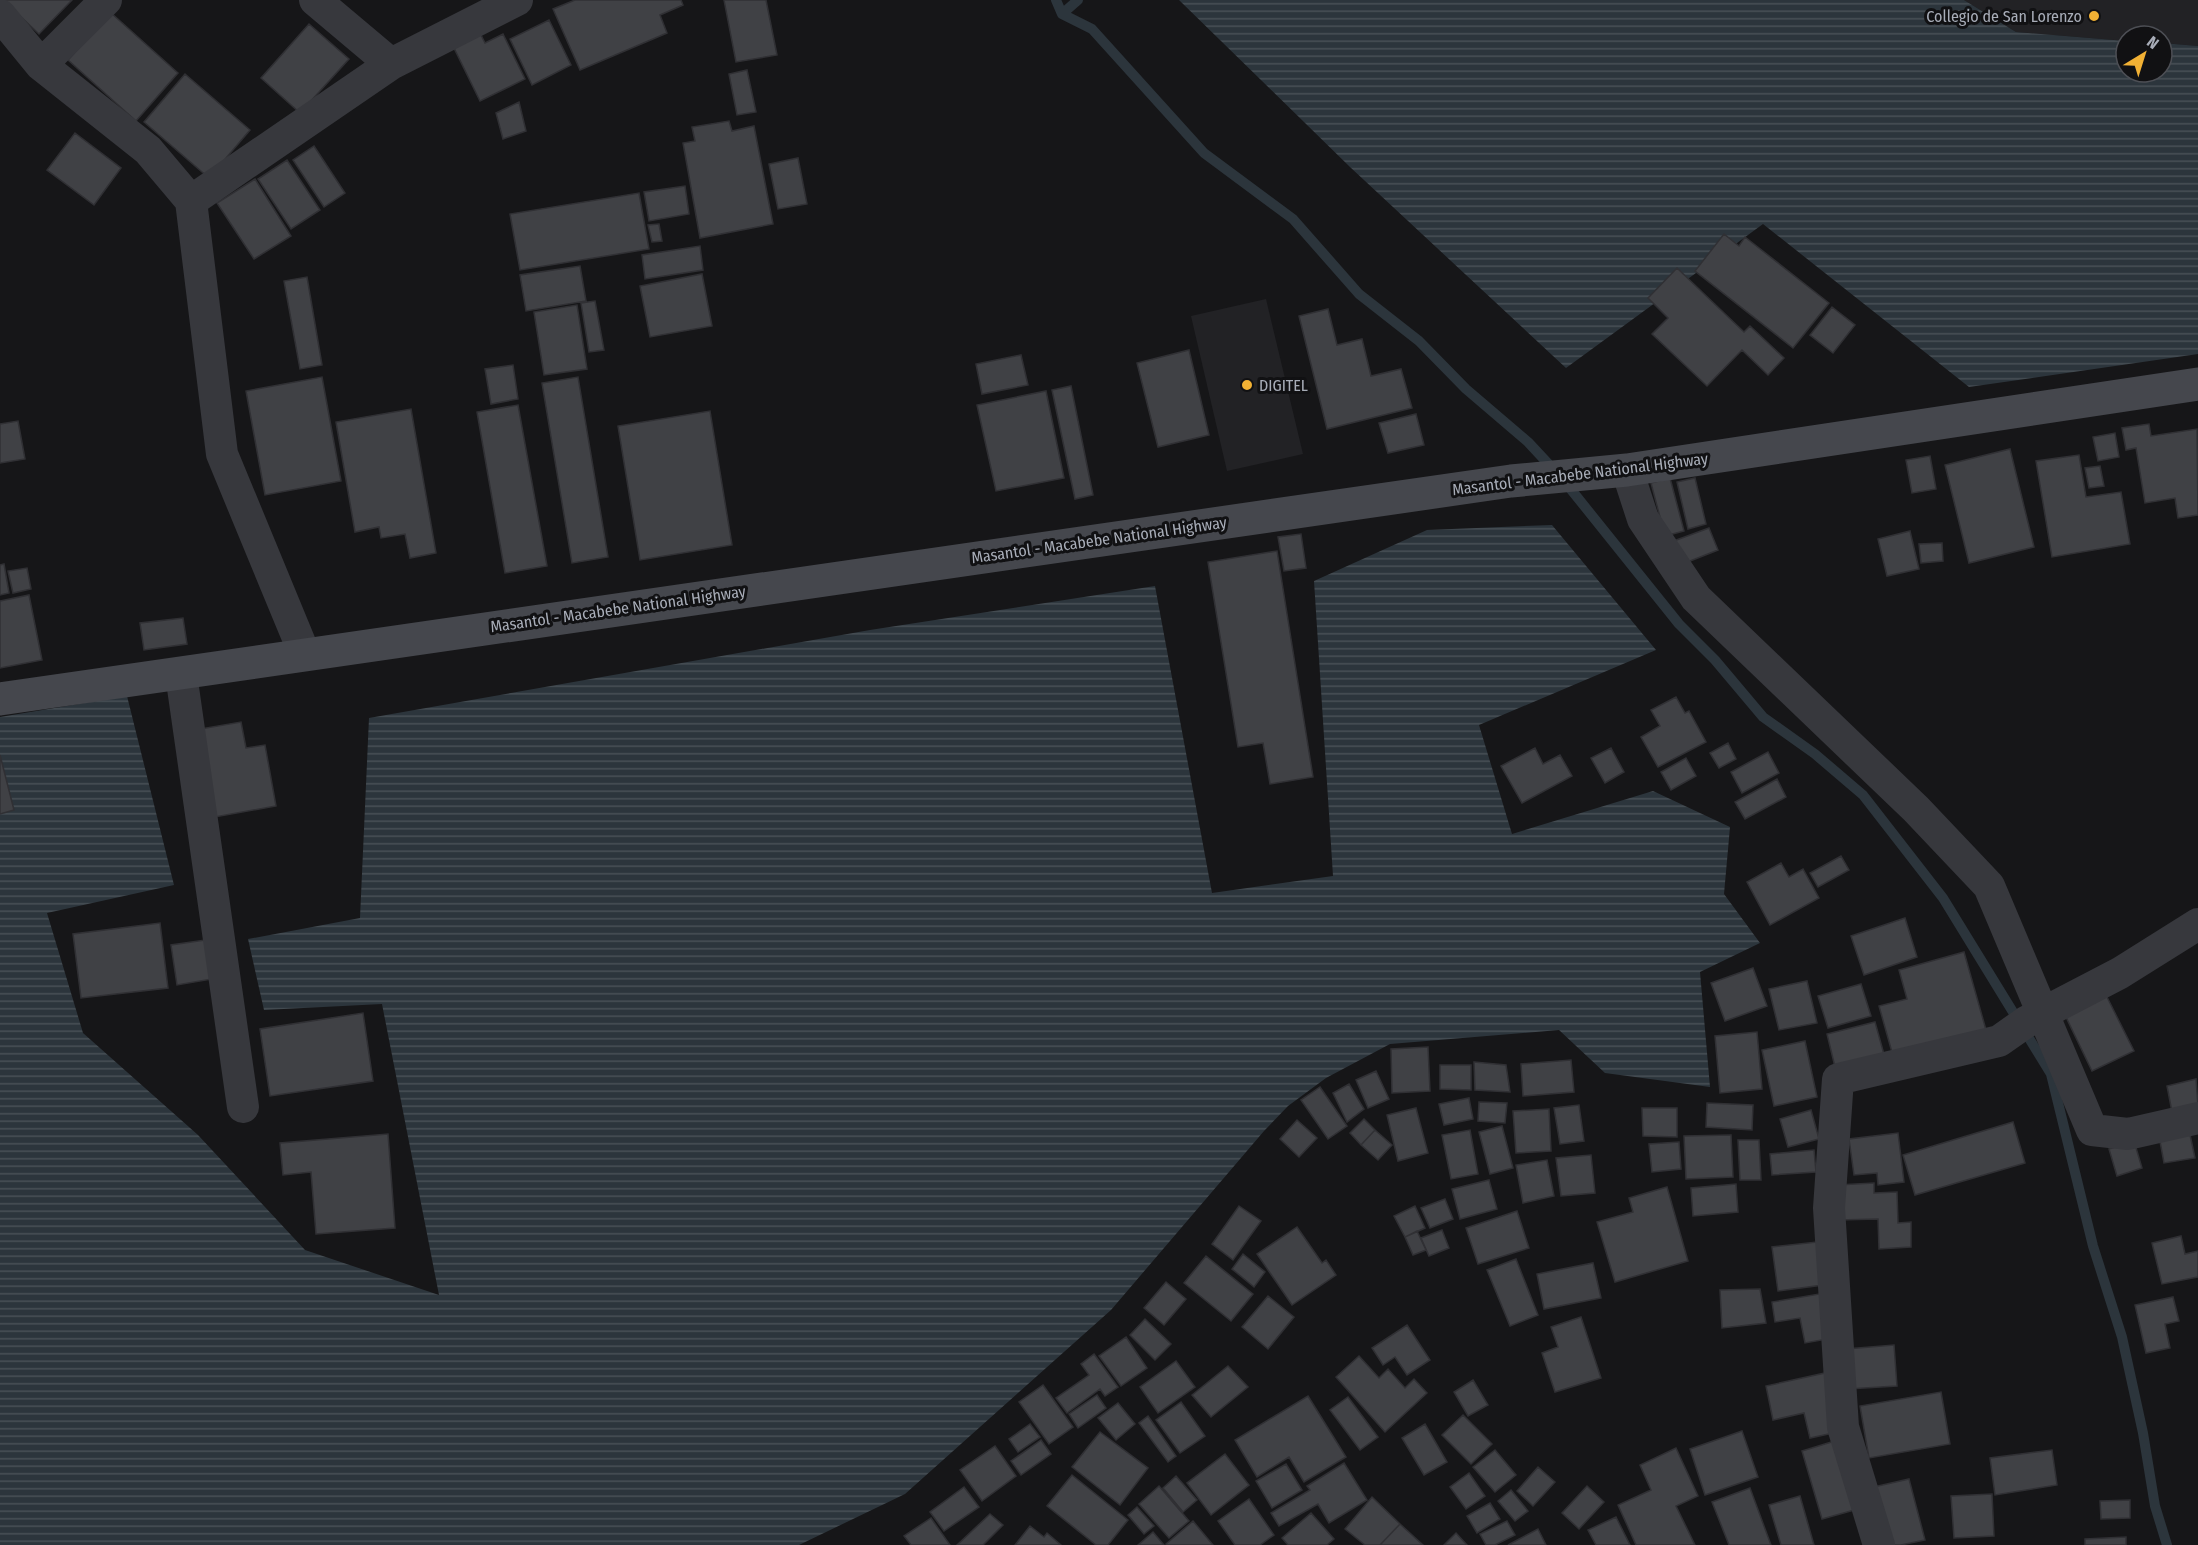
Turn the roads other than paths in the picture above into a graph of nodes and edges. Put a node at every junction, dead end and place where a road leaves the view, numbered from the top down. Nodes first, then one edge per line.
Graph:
1 (106, 0) edge
2 (315, 0) edge
3 (517, 0) edge
4 (0, 15) edge
5 (391, 64) junction
6 (41, 65) junction
7 (191, 201) junction
8 (2198, 384) edge
9 (1618, 471) junction
10 (305, 655) junction
11 (181, 674) junction
12 (0, 699) edge
13 (2198, 924) edge
14 (2033, 1018) junction
15 (243, 1107) dead end
16 (2198, 1118) edge
17 (1880, 1545) edge

1 - 6 street
2 - 5 street
3 - 5 street
4 - 6 street
5 - 7 street
6 - 7 street
7 - 10 street
8 - 9 main road, Masantol - Macabebe National Highway
9 - 10 main road, Masantol - Macabebe National Highway
9 - 14 street
10 - 11 main road, Masantol - Macabebe National Highway
11 - 12 main road, Masantol - Macabebe National Highway
11 - 15 street
13 - 14 street
14 - 16 street
14 - 17 street

